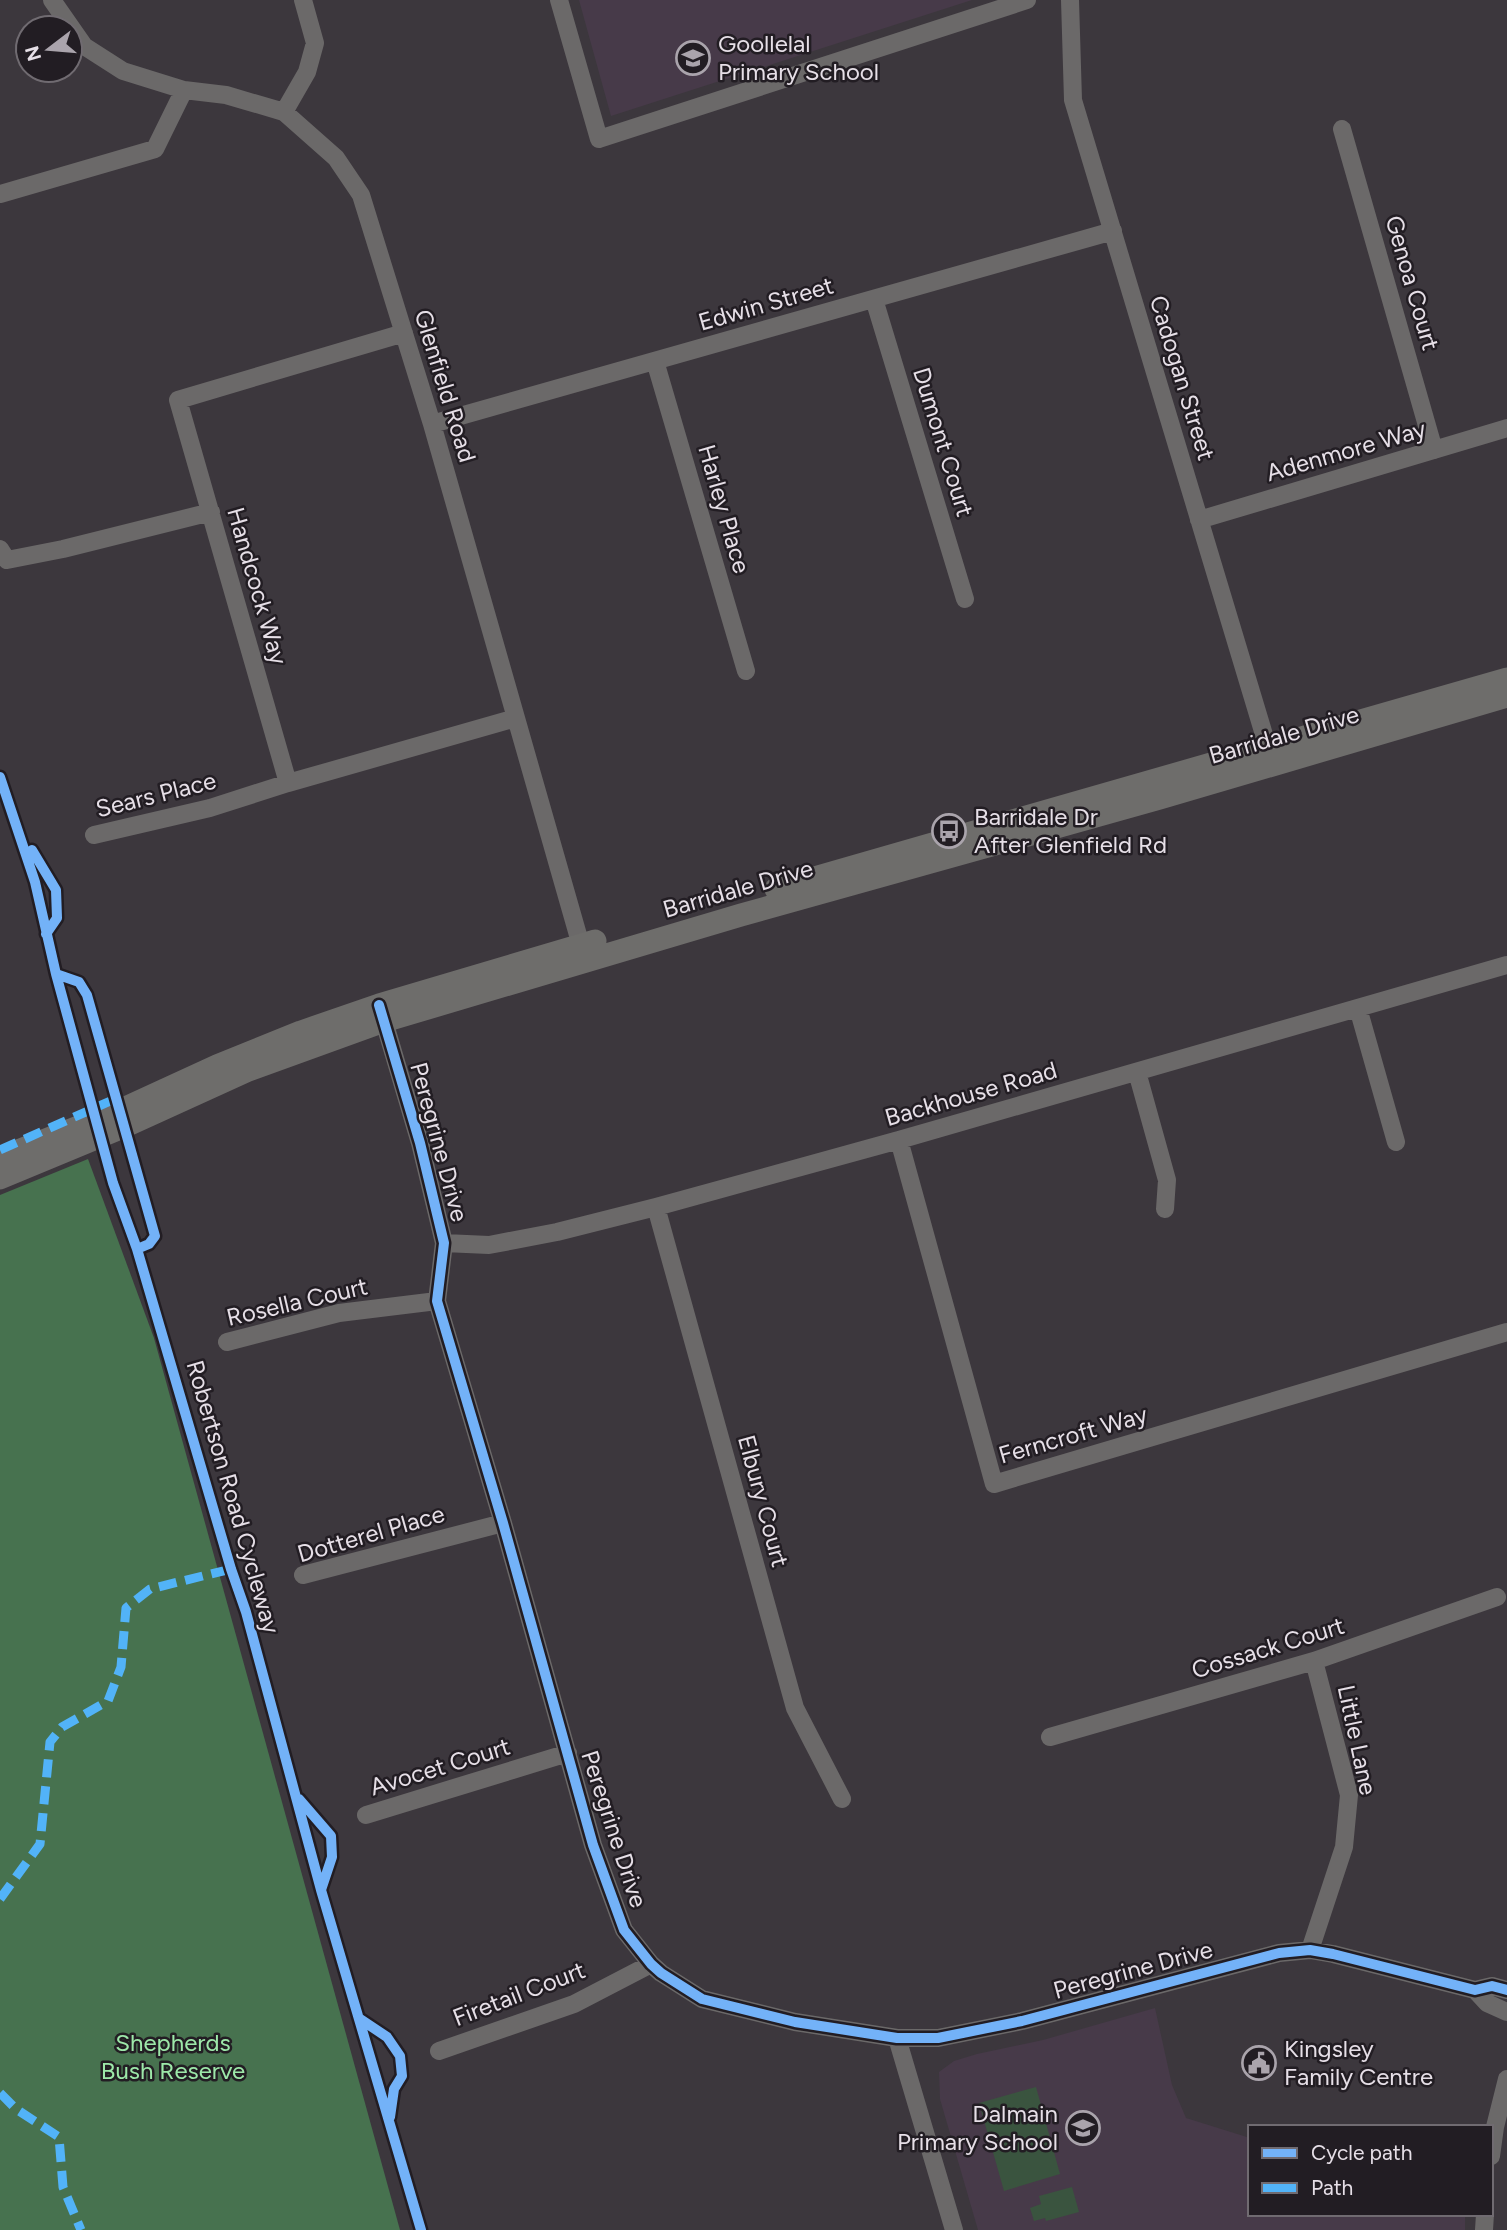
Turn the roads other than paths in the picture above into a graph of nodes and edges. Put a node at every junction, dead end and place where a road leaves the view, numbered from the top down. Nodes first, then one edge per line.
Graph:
1 (52, 0) edge
2 (303, 0) edge
3 (559, 0) edge
4 (1027, 0) edge
5 (1070, 0) edge
6 (184, 90) junction
7 (284, 112) junction
8 (1342, 129) dead end
9 (0, 194) edge
10 (1113, 231) junction
11 (874, 299) junction
12 (404, 332) junction
13 (655, 361) junction
14 (432, 424) junction
15 (1507, 428) edge
16 (1434, 450) junction
17 (211, 512) junction
18 (1199, 520) junction
19 (0, 549) edge
20 (965, 599) dead end
21 (747, 671) dead end
22 (1507, 679) edge
23 (1507, 696) edge
24 (516, 718) junction
25 (1271, 757) junction
26 (288, 783) junction
27 (94, 835) dead end
28 (583, 953) junction
29 (1507, 965) edge
30 (1358, 1008) junction
31 (382, 1013) junction
32 (1137, 1072) junction
33 (899, 1140) junction
34 (1396, 1142) dead end
35 (0, 1158) edge
36 (0, 1178) edge
37 (656, 1207) junction
38 (1165, 1209) dead end
39 (444, 1243) junction
40 (437, 1301) junction
41 (1507, 1332) edge
42 (226, 1342) dead end
43 (503, 1523) junction
44 (303, 1575) dead end
45 (1497, 1597) dead end
46 (1314, 1661) junction
47 (1050, 1737) dead end
48 (568, 1753) junction
49 (842, 1799) dead end
50 (366, 1815) dead end
51 (1310, 1950) junction
52 (651, 1964) junction
53 (1475, 1990) junction
54 (1507, 1990) edge
55 (1507, 2012) edge
56 (897, 2038) junction
57 (439, 2050) dead end
58 (1507, 2079) edge
59 (1493, 2137) edge
60 (954, 2230) edge

1 - 6 street, Glenfield Road
2 - 7 street
3 - 4 street
5 - 10 street, Cadogan Street
6 - 7 street, Glenfield Road
6 - 9 street
7 - 12 street, Glenfield Road
8 - 16 street, Genoa Court
10 - 11 street, Edwin Street
10 - 18 street, Cadogan Street
11 - 13 street, Edwin Street
11 - 20 street, Dumont Court
12 - 14 street, Glenfield Road
12 - 17 street, Handcock Way
13 - 14 street, Edwin Street
13 - 21 street, Harley Place
14 - 24 street, Glenfield Road
15 - 16 street, Adenmore Way
16 - 18 street, Adenmore Way
17 - 19 street
17 - 26 street, Handcock Way
18 - 25 street, Cadogan Street
22 - 25 street, Barridale Drive
23 - 25 street, Barridale Drive
24 - 26 street
24 - 28 street, Glenfield Road
25 - 28 street, Barridale Drive
26 - 27 street, Sears Place
28 - 31 street, Barridale Drive
29 - 30 street, Backhouse Road
30 - 32 street, Backhouse Road
30 - 34 street
31 - 35 street, Barridale Drive
31 - 36 street, Barridale Drive
31 - 39 street, Peregrine Drive
32 - 33 street, Backhouse Road
32 - 38 street
33 - 37 street, Backhouse Road
33 - 41 street, Ferncroft Way
37 - 39 street, Backhouse Road
37 - 49 street, Elbury Court
39 - 40 street, Peregrine Drive
40 - 42 street, Rosella Court
40 - 43 street, Peregrine Drive
43 - 44 street, Dotterel Place
43 - 48 street, Peregrine Drive
45 - 46 street, Cossack Court
46 - 47 street, Cossack Court
46 - 51 street, Little Lane
48 - 50 street, Avocet Court
48 - 52 street, Peregrine Drive
51 - 53 street, Peregrine Drive
51 - 56 street, Peregrine Drive
52 - 56 street, Peregrine Drive
52 - 57 street, Firetail Court
53 - 54 street, Peregrine Drive
53 - 55 street, Peregrine Drive
56 - 60 street
58 - 59 street

